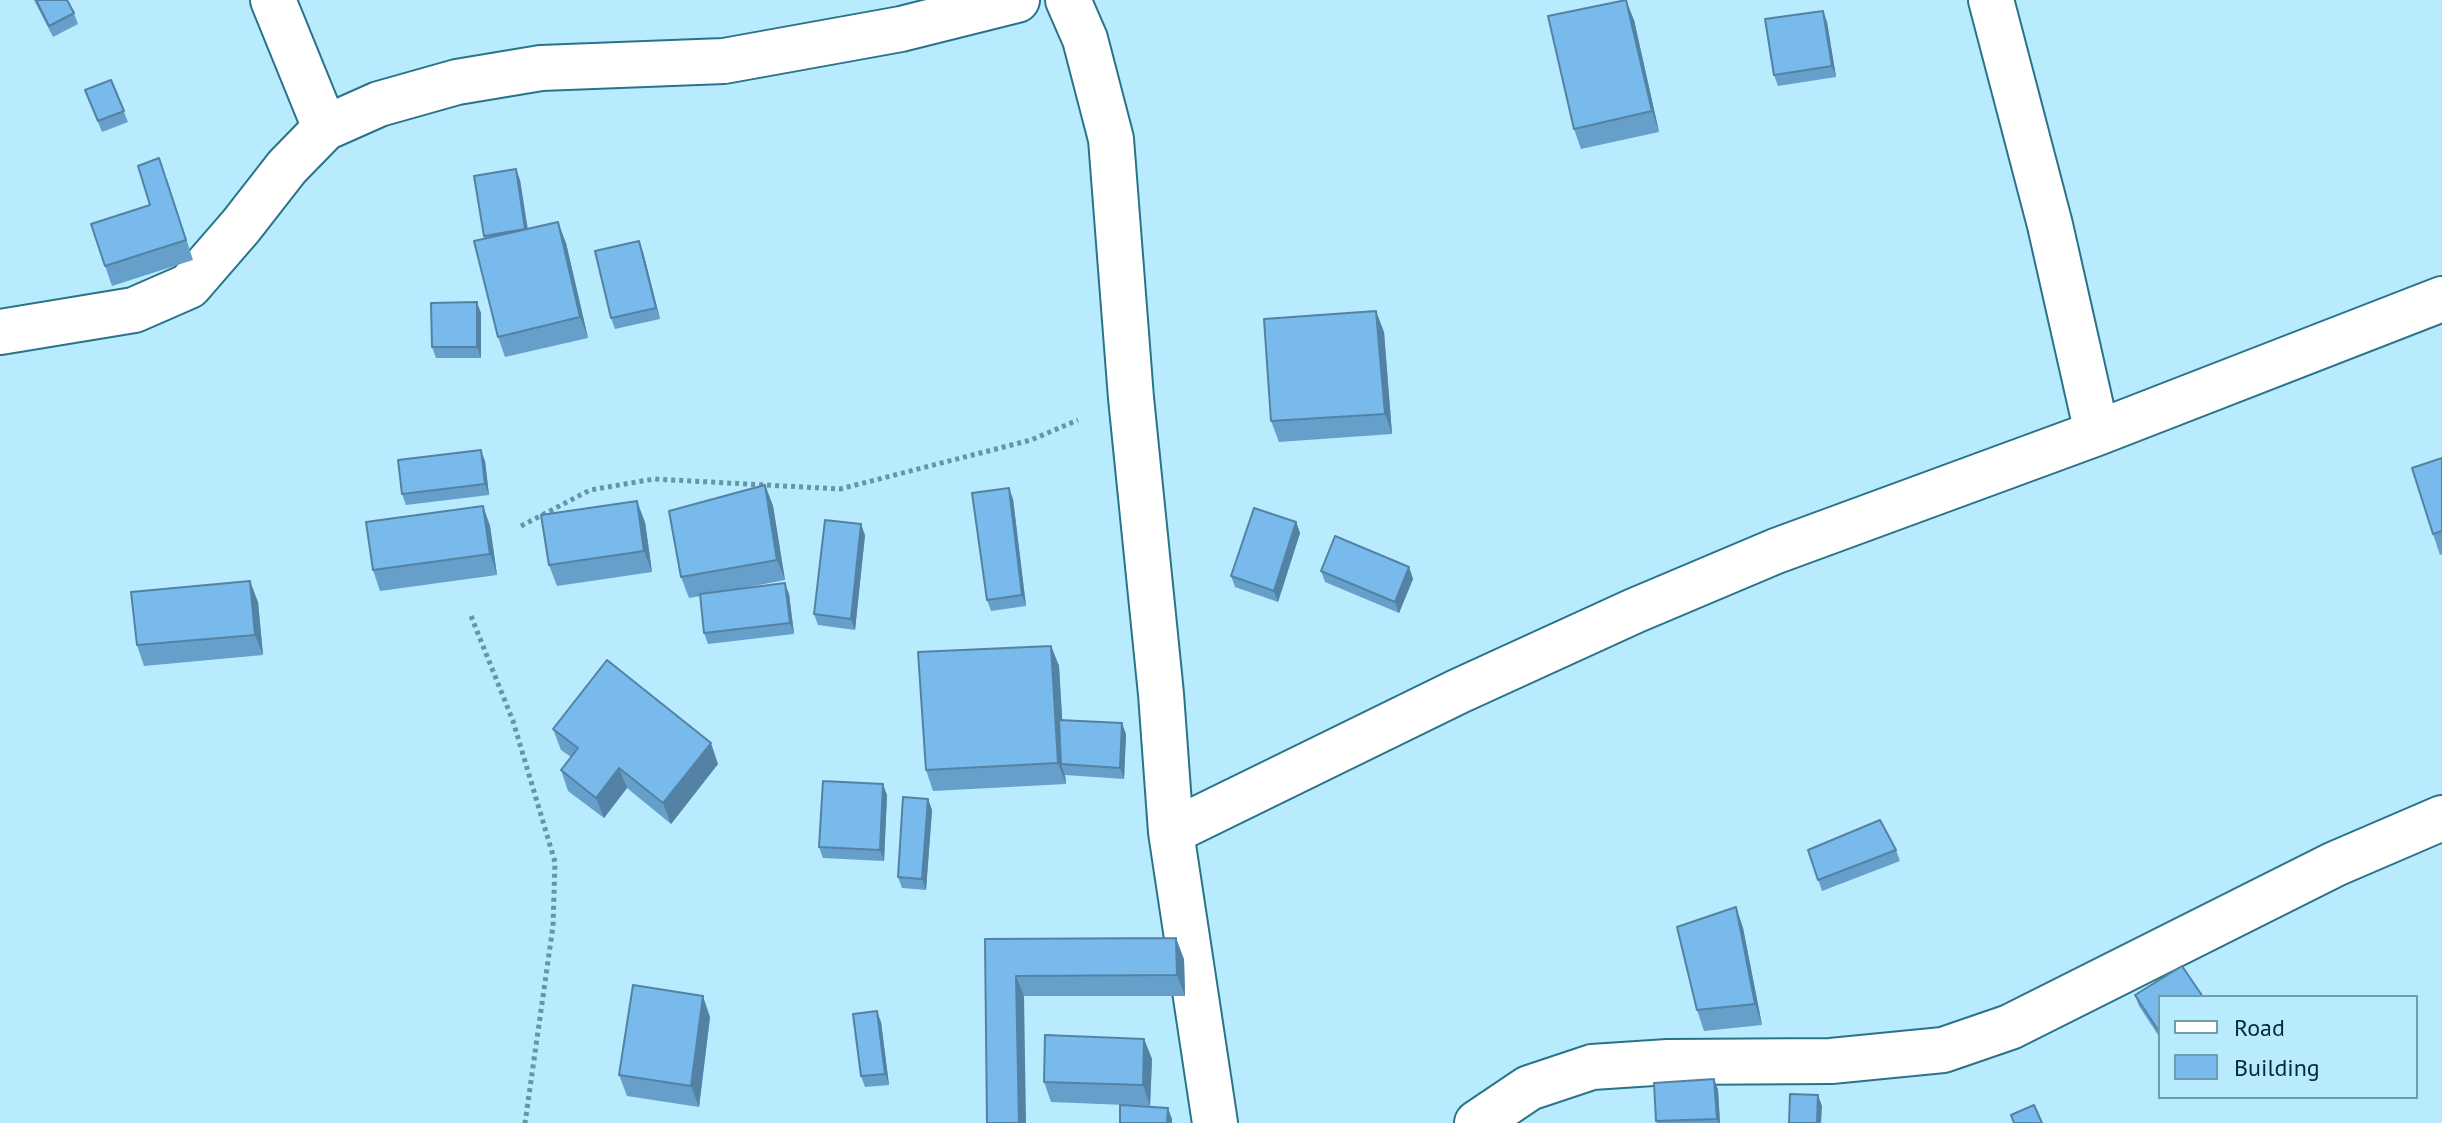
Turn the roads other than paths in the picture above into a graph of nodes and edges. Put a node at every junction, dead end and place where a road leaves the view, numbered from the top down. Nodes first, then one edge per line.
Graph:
1 (273, 0) edge
2 (1017, 0) edge
3 (1068, 0) edge
4 (1991, 0) edge
5 (325, 128) junction
6 (2442, 299) edge
7 (0, 332) edge
8 (2097, 433) junction
9 (2442, 818) edge
10 (1171, 832) junction
11 (1215, 1123) edge
12 (1477, 1123) edge

1 - 5 street
2 - 5 street
3 - 10 street
4 - 8 street
5 - 7 street
6 - 8 street
8 - 10 street
9 - 12 street
10 - 11 street

